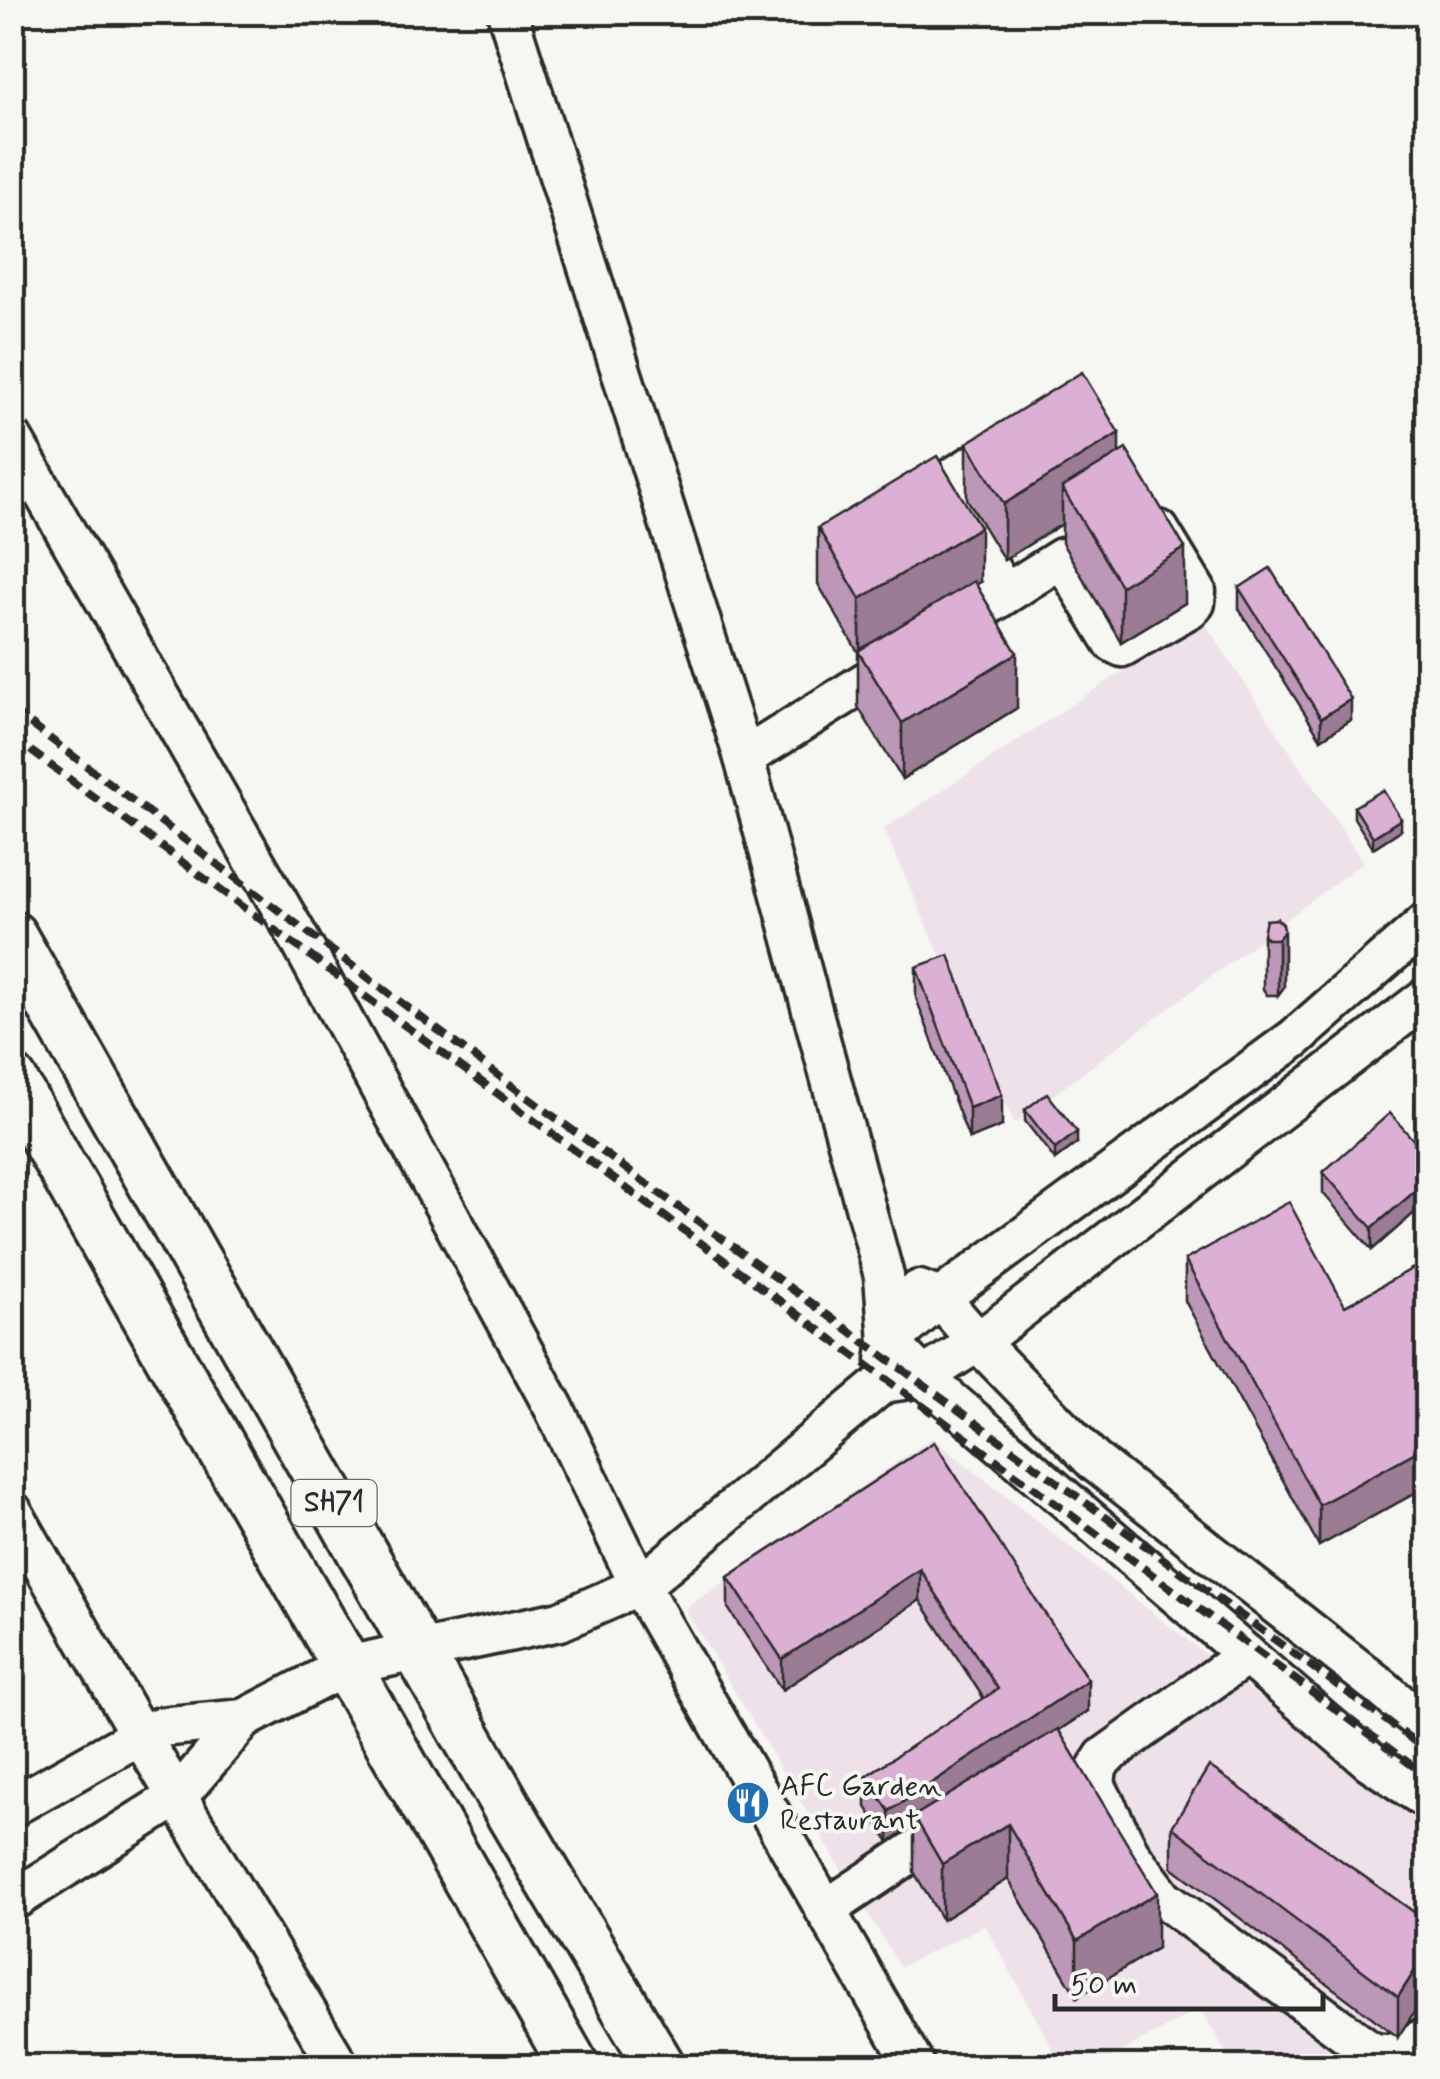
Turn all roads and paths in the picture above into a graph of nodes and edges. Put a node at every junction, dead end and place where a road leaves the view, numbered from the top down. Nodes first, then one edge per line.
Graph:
1 (508, 12) edge
2 (1039, 425) edge
3 (12, 438) edge
4 (1137, 494) edge
5 (1005, 594) junction
6 (744, 758) junction
7 (1428, 921) edge
8 (12, 936) edge
9 (1428, 996) edge
10 (13, 1080) edge
11 (884, 1276) junction
12 (940, 1298) junction
13 (889, 1342) junction
14 (978, 1342) junction
15 (923, 1377) junction
16 (883, 1383) junction
17 (12, 1511) edge
18 (640, 1586) junction
19 (416, 1648) junction
20 (1247, 1655) junction
21 (346, 1666) junction
22 (244, 1719) junction
23 (1427, 1729) edge
24 (140, 1735) junction
25 (1370, 1761) junction
26 (178, 1796) junction
27 (1428, 1800) edge
28 (986, 1803) edge
29 (12, 1807) edge
30 (12, 1901) edge
31 (825, 1910) junction
32 (1428, 2036) edge
33 (338, 2066) edge
34 (574, 2066) edge
35 (660, 2066) edge
36 (915, 2066) edge

1 - 6 street
2 - 5 street
3 - 18 street
4 - 5 street
5 - 6 street
6 - 11 street
7 - 12 street
8 - 19 main road, SH71
9 - 14 street
10 - 21 main road, SH71
11 - 12 street
11 - 13 street
12 - 13 street
12 - 14 street
13 - 15 street
13 - 16 street
14 - 15 street
14 - 23 street
15 - 16 street
15 - 20 street
16 - 18 street
17 - 24 street
18 - 19 street
18 - 31 street
19 - 21 street
19 - 35 main road, SH71
20 - 25 street
20 - 32 street
21 - 22 street
21 - 34 main road, SH71
22 - 24 street
22 - 26 street
23 - 25 street
24 - 26 street
24 - 29 street
25 - 27 street
26 - 30 street
26 - 33 street
28 - 31 street
31 - 36 street

